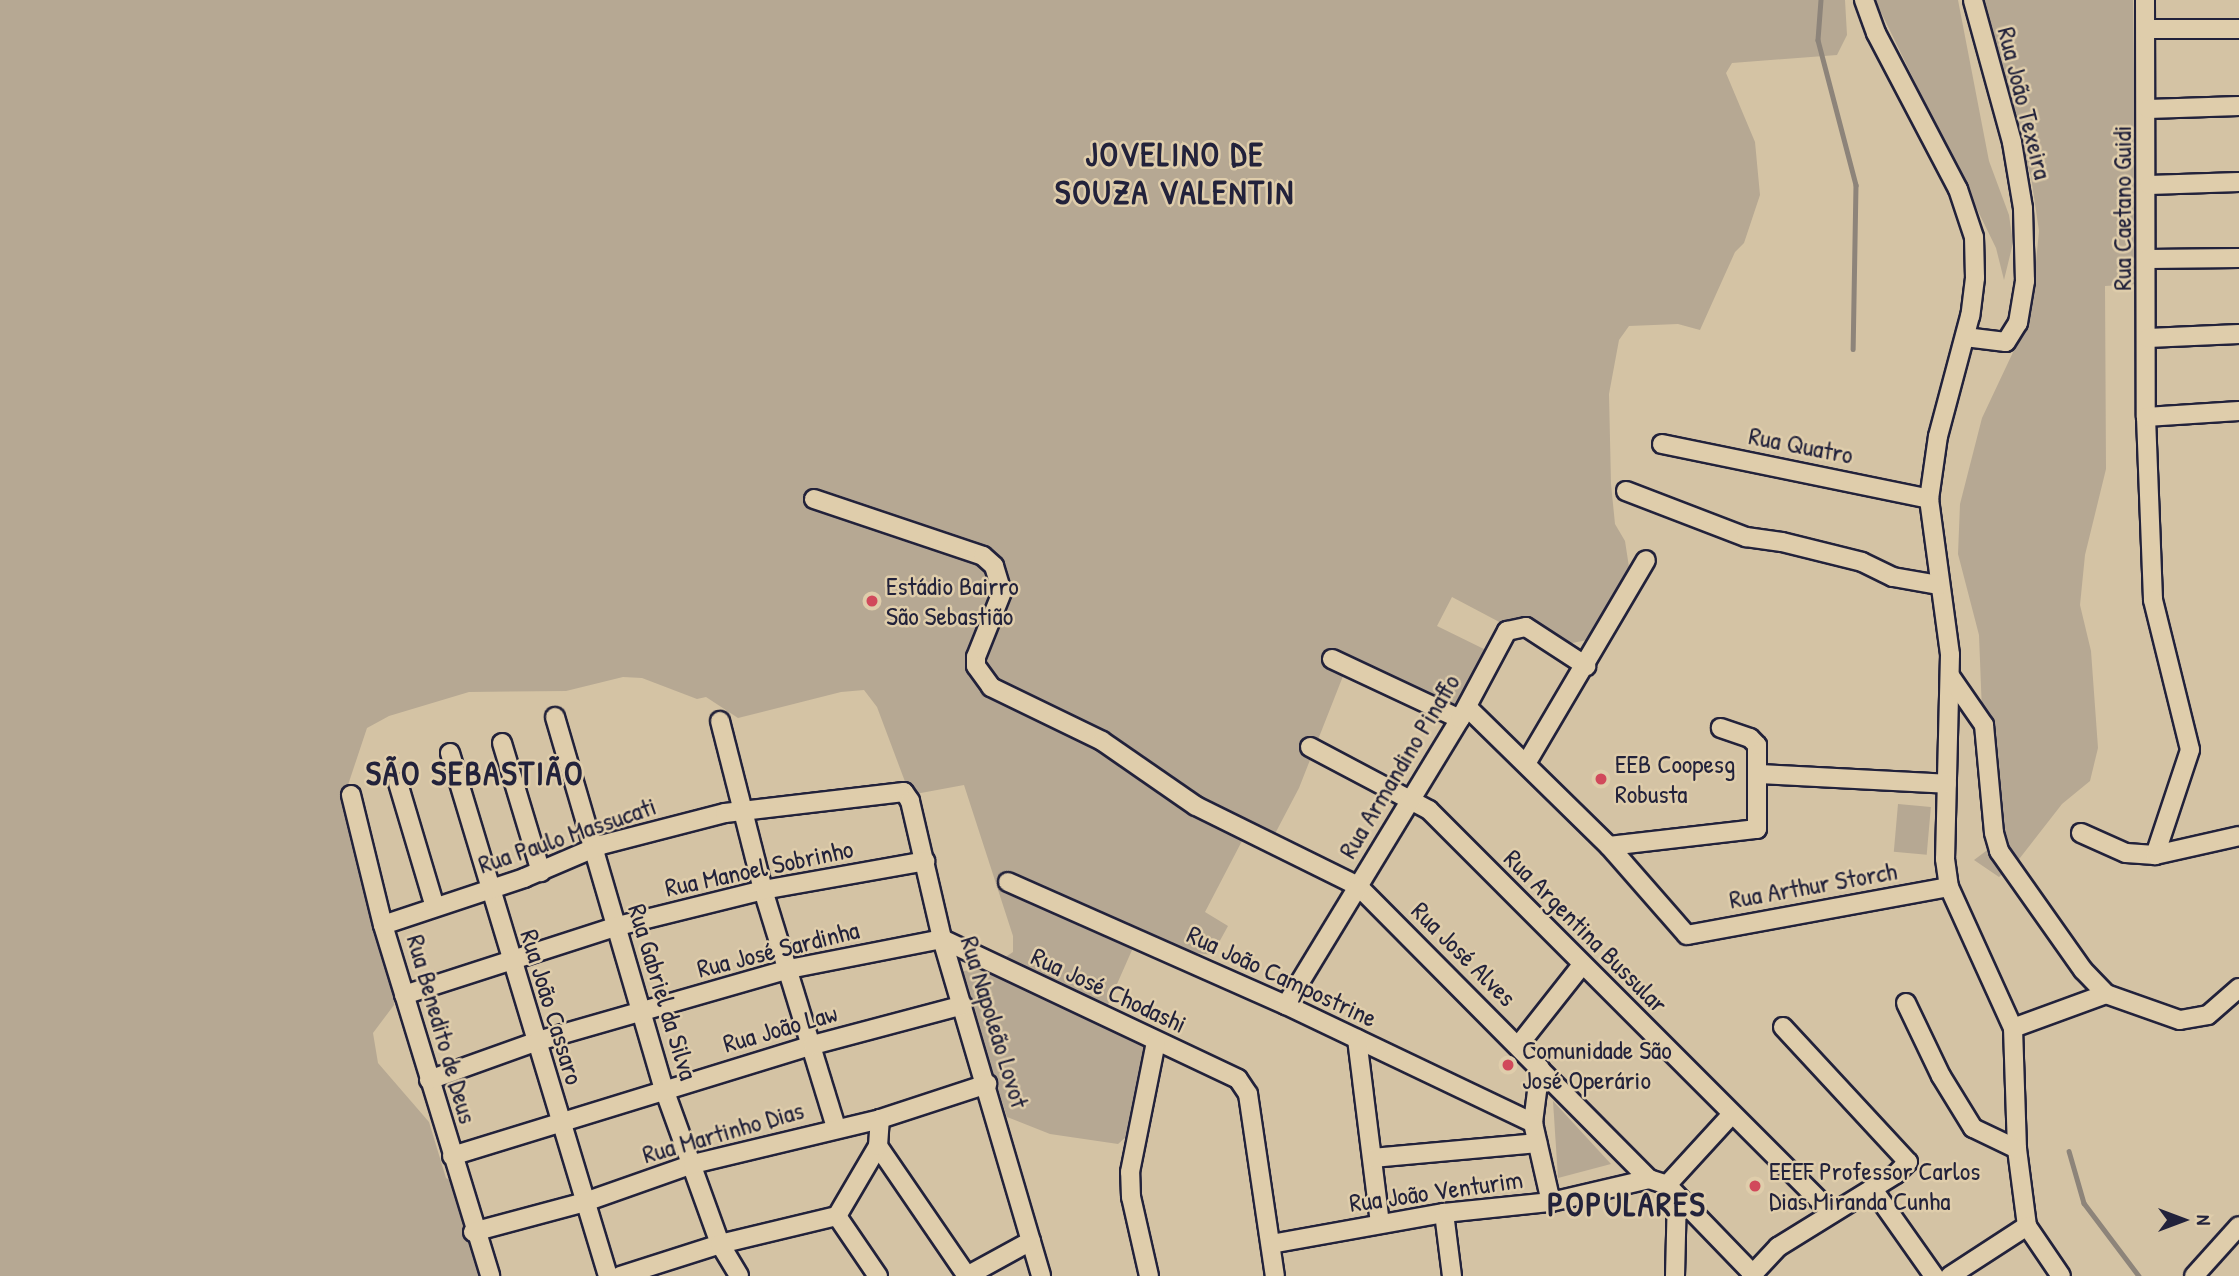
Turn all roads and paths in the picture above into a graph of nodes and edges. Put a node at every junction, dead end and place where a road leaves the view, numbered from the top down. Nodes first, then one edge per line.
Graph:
1 (1864, 0) edge
2 (1973, 0) edge
3 (2145, 0) edge
4 (2146, 29) junction
5 (2239, 29) edge
6 (2239, 106) edge
7 (2148, 109) junction
8 (2239, 182) edge
9 (2149, 186) junction
10 (2239, 258) edge
11 (2148, 259) junction
12 (2239, 334) edge
13 (1965, 337) junction
14 (2148, 338) junction
15 (2239, 411) edge
16 (2147, 416) junction
17 (1662, 444) dead end
18 (1626, 491) dead end
19 (814, 499) dead end
20 (1929, 499) junction
21 (1646, 560) dead end
22 (1939, 585) junction
23 (1332, 659) dead end
24 (1586, 666) junction
25 (1950, 676) junction
26 (1464, 713) junction
27 (555, 717) dead end
28 (720, 721) dead end
29 (1721, 728) dead end
30 (502, 743) dead end
31 (1310, 747) dead end
32 (450, 753) dead end
33 (1527, 762) junction
34 (1759, 774) junction
35 (398, 783) dead end
36 (1947, 784) junction
37 (896, 790) joint
38 (351, 795) dead end
39 (1413, 798) junction
40 (741, 810) junction
41 (2081, 833) dead end
42 (2239, 836) edge
43 (1609, 846) junction
44 (595, 848) junction
45 (2155, 855) junction
46 (925, 861) junction
47 (541, 872) junction
48 (1008, 882) dead end
49 (1358, 886) junction
50 (1949, 887) junction
51 (489, 890) junction
52 (763, 890) junction
53 (435, 908) junction
54 (383, 925) junction
55 (614, 927) junction
56 (942, 939) junction
57 (510, 964) junction
58 (1582, 965) junction
59 (789, 969) junction
60 (2239, 988) edge
61 (2106, 994) junction
62 (404, 995) junction
63 (1906, 1003) dead end
64 (963, 1004) junction
65 (1286, 1005) junction
66 (640, 1012) junction
67 (1783, 1027) dead end
68 (2013, 1028) junction
69 (1357, 1039) junction
70 (538, 1041) junction
71 (1156, 1042) junction
72 (813, 1045) junction
73 (1518, 1046) junction
74 (1540, 1068) junction
75 (429, 1080) junction
76 (987, 1084) junction
77 (664, 1090) junction
78 (1732, 1114) junction
79 (880, 1119) junction
80 (559, 1122) junction
81 (1533, 1123) junction
82 (836, 1128) junction
83 (1537, 1143) junction
84 (878, 1146) junction
85 (2017, 1149) junction
86 (452, 1156) junction
87 (1373, 1158) junction
88 (693, 1164) junction
89 (1649, 1179) junction
90 (1872, 1188) junction
91 (1672, 1191) junction
92 (585, 1202) junction
93 (1551, 1202) junction
94 (1444, 1213) junction
95 (1832, 1213) junction
96 (837, 1216) junction
97 (1380, 1223) junction
98 (2027, 1226) junction
99 (2239, 1226) edge
100 (473, 1232) junction
101 (1031, 1241) junction
102 (720, 1244) junction
103 (1271, 1244) junction
104 (2202, 1273) edge
105 (1751, 1274) edge
106 (490, 1276) edge
107 (608, 1276) edge
108 (620, 1276) edge
109 (739, 1276) edge
110 (878, 1276) edge
111 (967, 1276) edge
112 (1041, 1276) edge
113 (1149, 1276) edge
114 (1275, 1276) edge
115 (1452, 1276) edge
116 (1675, 1276) edge
117 (1934, 1276) edge
118 (1950, 1276) edge
119 (2061, 1276) edge

1 - 13 street
2 - 13 street, Rua João Texeira
3 - 4 street, Rua Caetano Guidi
4 - 5 street
4 - 7 street, Rua Caetano Guidi
6 - 7 street
7 - 9 street, Rua Caetano Guidi
8 - 9 street
9 - 11 street, Rua Caetano Guidi
10 - 11 street
11 - 14 street, Rua Caetano Guidi
12 - 14 street
13 - 20 street
14 - 16 street, Rua Caetano Guidi
15 - 16 street
16 - 45 street, Rua Caetano Guidi
17 - 20 street, Rua Quatro
18 - 22 street
19 - 49 street, Rua José Alves
20 - 22 street
21 - 24 street
22 - 25 street
23 - 26 street
24 - 26 street, Rua Armandino Pinaffo
24 - 33 street
25 - 36 street
25 - 61 street
26 - 33 street
26 - 39 street, Rua Armandino Pinaffo
27 - 44 street, Rua Gabriel da Silva
28 - 40 street
29 - 34 street
30 - 47 street
31 - 39 street, Rua Argentina Bussular
32 - 51 street, Rua João Cassaro
33 - 43 street
34 - 36 street
34 - 43 street
35 - 53 street
36 - 50 street
37 - 40 street, Rua Paulo Massucati
37 - 46 street, Rua Napoleão Lovot
38 - 54 street, Rua Benedito de Deus
39 - 49 street, Rua Armandino Pinaffo
39 - 58 street, Rua Argentina Bussular
40 - 44 street, Rua Paulo Massucati
40 - 52 street
41 - 45 street
42 - 45 street
43 - 50 street, Rua Arthur Storch
44 - 47 street, Rua Paulo Massucati
44 - 55 street, Rua Gabriel da Silva
46 - 52 street, Rua Manoel Sobrinho
46 - 56 street, Rua Napoleão Lovot
47 - 51 street, Rua Paulo Massucati
48 - 65 street, Rua João Campostrine
49 - 65 street, Rua Armandino Pinaffo
49 - 73 street, Rua José Alves
50 - 68 street
51 - 53 street, Rua Paulo Massucati
51 - 57 street, Rua João Cassaro
52 - 55 street, Rua Manoel Sobrinho
52 - 59 street
53 - 54 street, Rua Paulo Massucati
54 - 62 street, Rua Benedito de Deus
55 - 57 street, Rua Manoel Sobrinho
55 - 66 street, Rua Gabriel da Silva
56 - 59 street, Rua José Sardinha
56 - 64 street, Rua Napoleão Lovot
56 - 71 street, Rua José Chodashi
57 - 62 street, Rua Manoel Sobrinho
57 - 70 street, Rua João Cassaro
58 - 73 street
58 - 78 street, Rua Argentina Bussular
59 - 66 street, Rua José Sardinha
59 - 72 street
60 - 61 street
61 - 68 street
62 - 75 street, Rua Benedito de Deus
63 - 85 street
64 - 72 street, Rua João Law
64 - 76 street, Rua Napoleão Lovot
65 - 69 street, Rua João Campostrine
66 - 70 street, Rua José Sardinha
66 - 77 street, Rua Gabriel da Silva
67 - 90 street
68 - 85 street
69 - 81 street, Rua João Campostrine
69 - 87 street
70 - 75 street, Rua José Sardinha
70 - 80 street, Rua João Cassaro
71 - 103 street, Rua José Chodashi
71 - 113 street
72 - 77 street, Rua João Law
72 - 82 street
73 - 74 street, Rua José Alves
74 - 81 street
74 - 89 street, Rua José Alves
75 - 86 street, Rua Benedito de Deus
76 - 79 street, Rua Martinho Dias
76 - 101 street, Rua Napoleão Lovot
77 - 80 street, Rua João Law
77 - 88 street, Rua Gabriel da Silva
78 - 91 street
78 - 95 street, Rua Argentina Bussular
79 - 82 street, Rua Martinho Dias
79 - 84 street
80 - 86 street, Rua João Law
80 - 92 street, Rua João Cassaro
81 - 83 street
82 - 88 street, Rua Martinho Dias
83 - 87 street
83 - 93 street
84 - 96 street
84 - 111 street
85 - 98 street
86 - 100 street, Rua Benedito de Deus
87 - 97 street
88 - 92 street, Rua Martinho Dias
88 - 102 street, Rua Gabriel da Silva
89 - 91 street, Rua José Alves
89 - 93 street, Rua João Venturim
90 - 95 street
90 - 117 street
91 - 105 street, Rua José Alves
91 - 116 street
92 - 100 street, Rua Martinho Dias
92 - 107 street, Rua João Cassaro
93 - 94 street, Rua João Venturim
94 - 97 street, Rua João Venturim
94 - 115 street
95 - 105 street
96 - 102 street
96 - 110 street
97 - 103 street, Rua João Venturim
98 - 118 street
98 - 119 street
99 - 104 street
100 - 106 street, Rua Benedito de Deus
101 - 111 street
101 - 112 street, Rua Napoleão Lovot
102 - 108 street
102 - 109 street, Rua Gabriel da Silva
103 - 114 street

